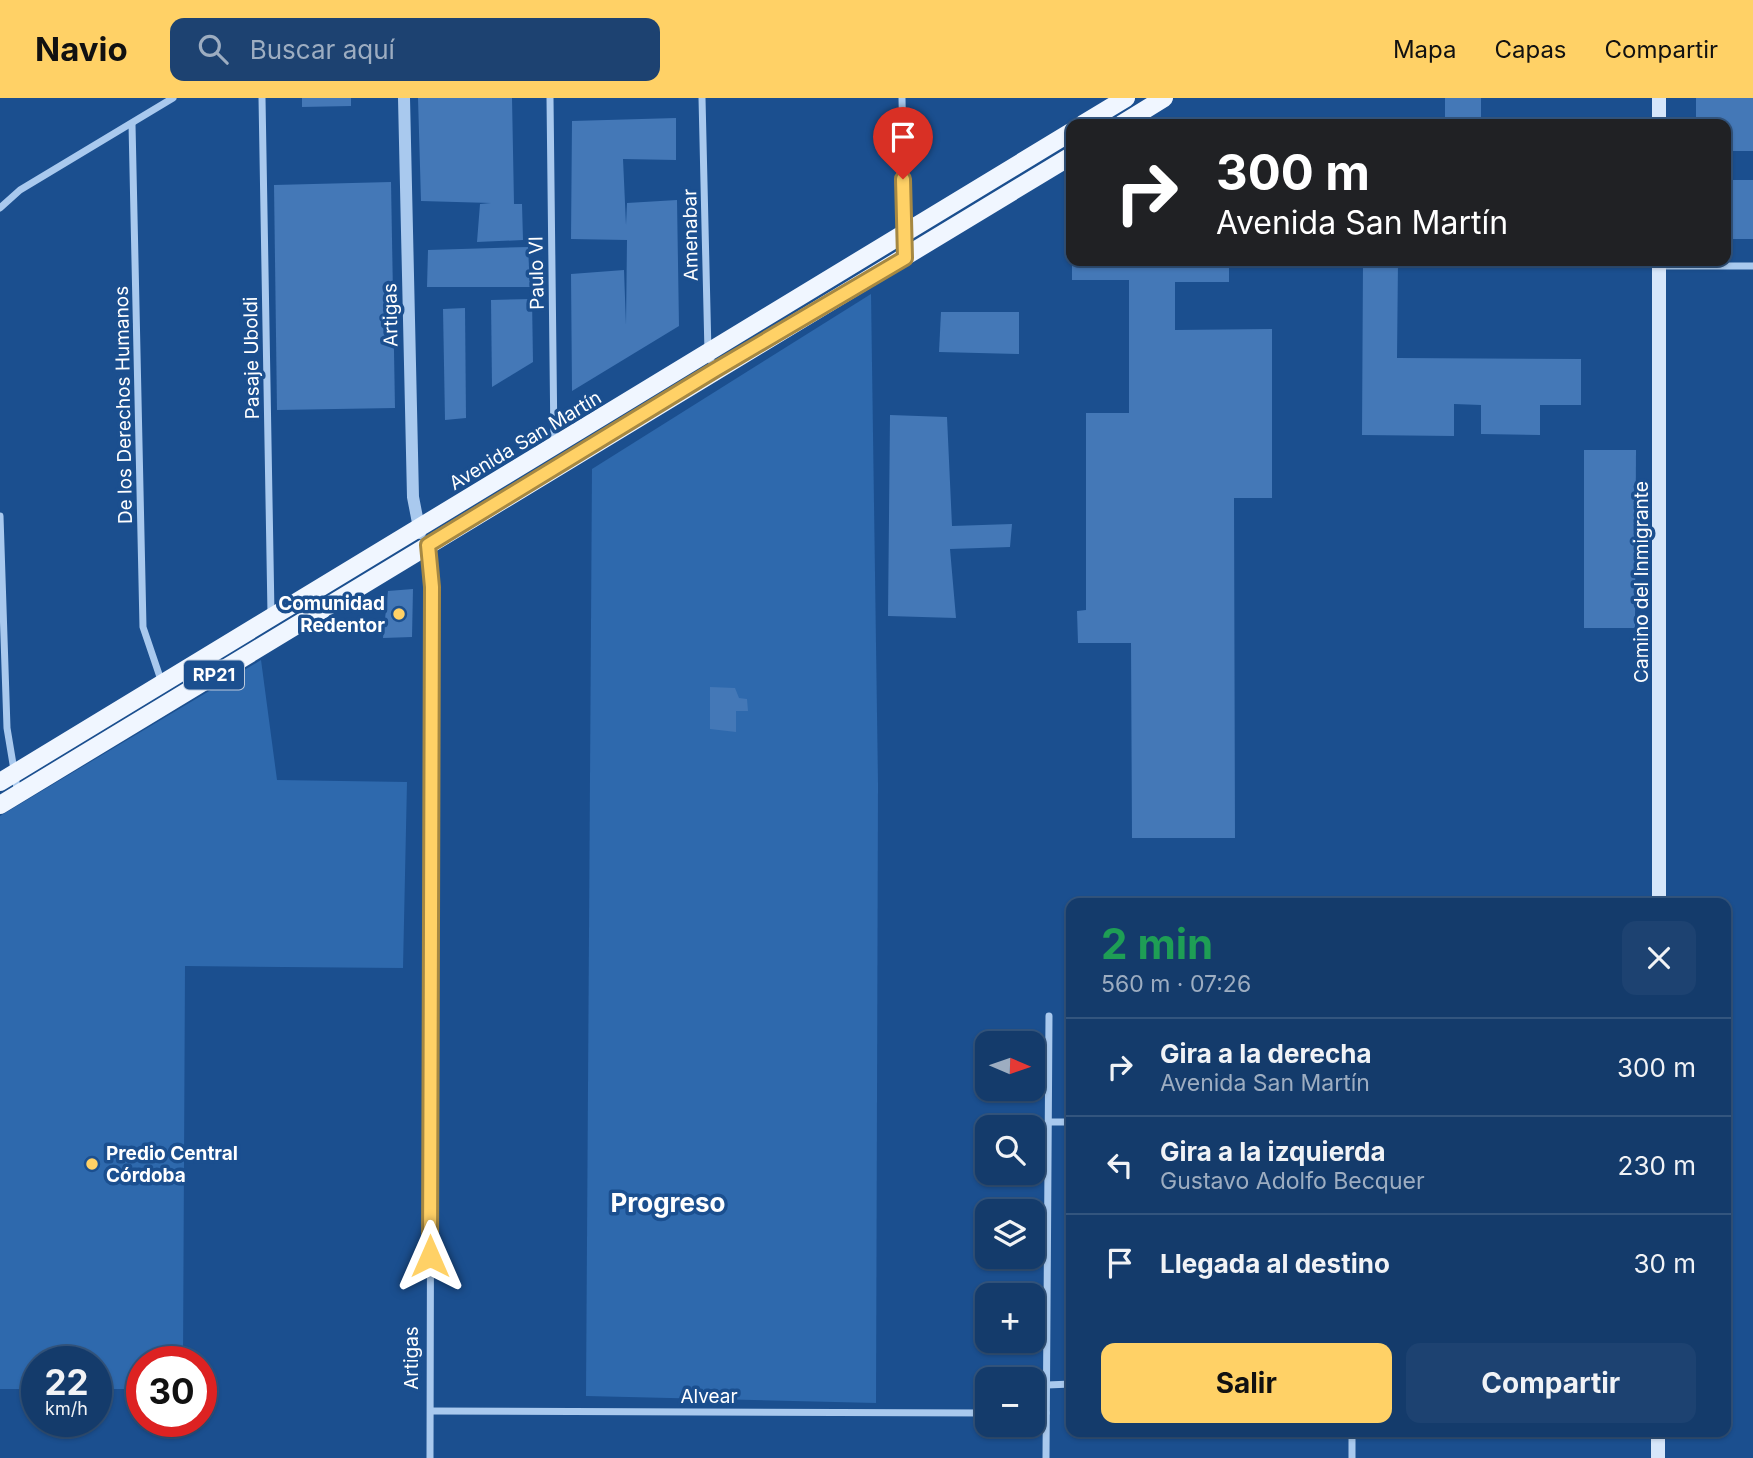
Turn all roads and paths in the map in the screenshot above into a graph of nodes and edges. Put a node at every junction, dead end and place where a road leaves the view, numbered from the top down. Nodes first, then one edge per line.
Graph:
1 (173, 98) edge
2 (262, 98) edge
3 (404, 98) edge
4 (550, 98) edge
5 (702, 98) edge
6 (902, 98) edge
7 (1126, 98) edge
8 (1164, 98) edge
9 (1659, 98) edge
10 (1091, 119) edge
11 (1130, 119) edge
12 (1659, 119) edge
13 (132, 124) junction
14 (1066, 135) edge
15 (1066, 159) edge
16 (0, 208) edge
17 (904, 246) junction
18 (1731, 265) edge
19 (1659, 266) edge
20 (1753, 266) edge
21 (711, 362) junction
22 (554, 447) junction
23 (0, 516) edge
24 (423, 537) junction
25 (271, 618) junction
26 (163, 683) junction
27 (7, 778) edge
28 (18, 794) junction
29 (0, 805) edge
30 (1659, 898) edge
31 (1049, 1016) dead end
32 (1048, 1122) junction
33 (1066, 1122) edge
34 (1066, 1384) edge
35 (1046, 1385) junction
36 (431, 1411) junction
37 (975, 1413) edge
38 (1046, 1413) joint
39 (1352, 1437) edge
40 (1658, 1437) edge
41 (430, 1458) edge
42 (1046, 1458) edge
43 (1352, 1458) edge
44 (1658, 1458) edge

1 - 13 street
2 - 25 street, Pasaje Uboldi
3 - 24 street, Artigas
4 - 22 street, Paulo VI
5 - 21 street, Amenabar
6 - 17 street
7 - 10 main road
8 - 11 main road
9 - 12 main road
13 - 16 street
13 - 26 street, De los Derechos Humanos
14 - 17 main road, Avenida San Martín / RP21
15 - 17 main road, Avenida San Martín / RP21
17 - 21 main road, Avenida San Martín / RP21
17 - 21 main road, Avenida San Martín / RP21
18 - 20 street
19 - 30 main road, Camino del Inmigrante
21 - 22 main road, Avenida San Martín / RP21
21 - 24 main road, Avenida San Martín / RP21
22 - 24 main road, Avenida San Martín / RP21
23 - 27 street
24 - 25 main road, Avenida San Martín / RP21
24 - 28 main road, Avenida San Martín / RP21
24 - 36 street, Artigas
25 - 26 main road, Avenida San Martín / RP21
26 - 27 main road, Avenida San Martín / RP21
27 - 28 street
28 - 29 main road, Avenida San Martín / RP21
31 - 32 street
32 - 33 street
32 - 35 street
34 - 35 street
35 - 38 street
36 - 37 street, Alvear
36 - 41 street, Artigas
38 - 42 street
39 - 43 street
40 - 44 main road

